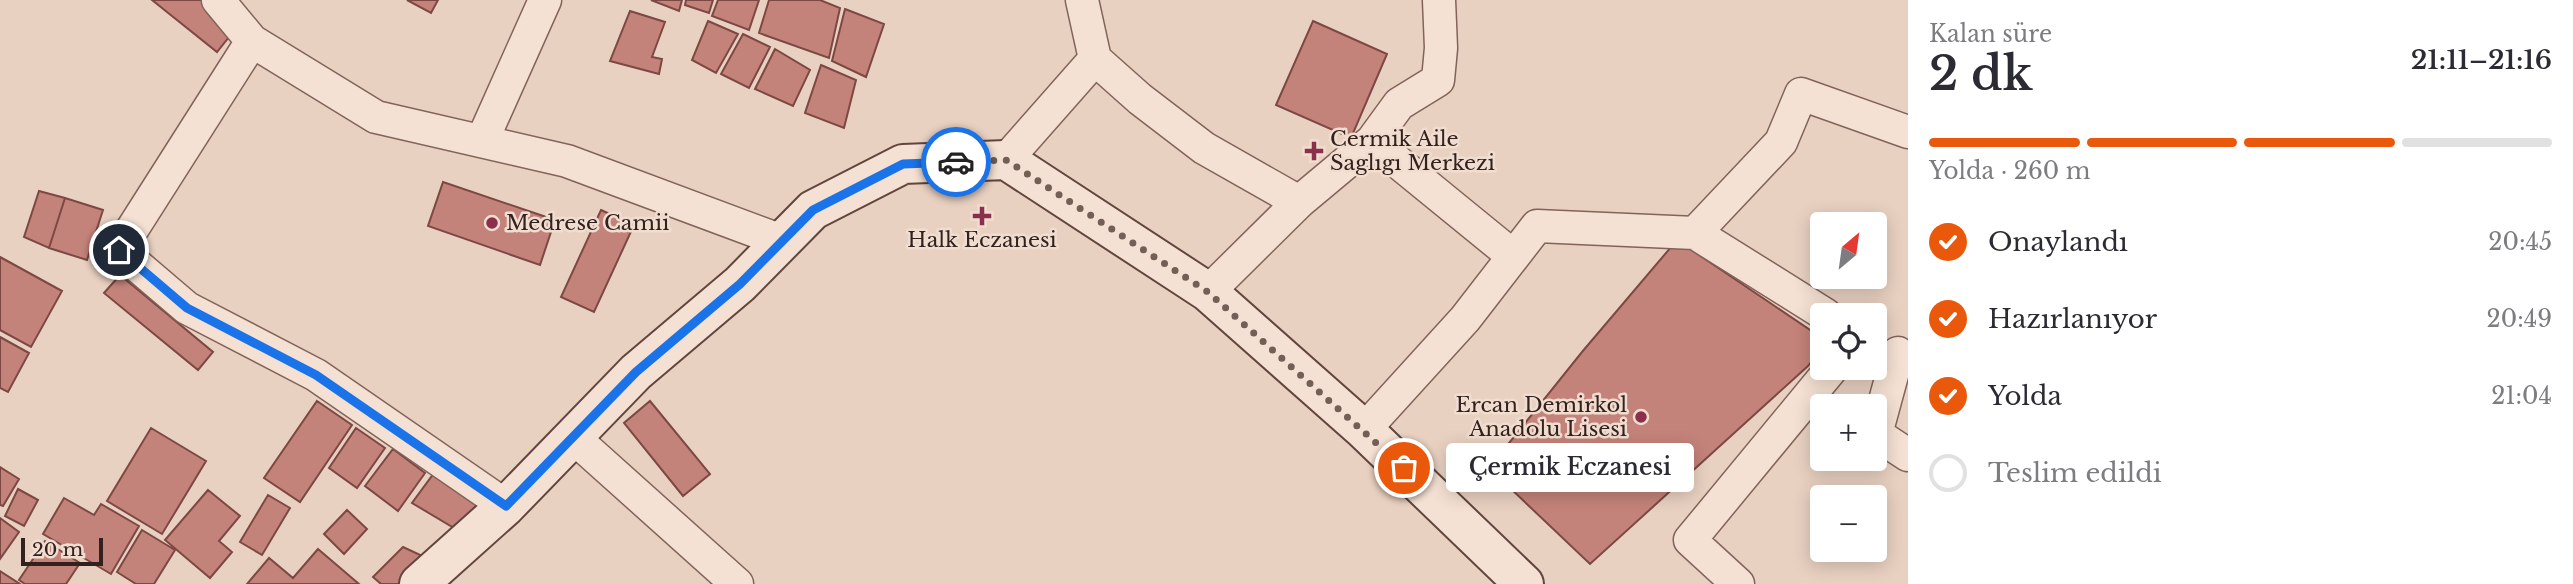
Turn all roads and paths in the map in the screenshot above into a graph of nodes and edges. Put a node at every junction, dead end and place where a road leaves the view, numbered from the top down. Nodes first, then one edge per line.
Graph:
1 (218, 0) edge
2 (545, 0) edge
3 (1082, 0) edge
4 (1439, 0) edge
5 (252, 41) junction
6 (1095, 59) junction
7 (1908, 132) edge
8 (482, 141) junction
9 (1372, 141) junction
10 (1006, 160) junction
11 (1299, 202) junction
12 (1695, 233) junction
13 (782, 242) junction
14 (1513, 256) junction
15 (1208, 292) junction
16 (1810, 305) edge
17 (1894, 351) edge
18 (1822, 380) edge
19 (1364, 430) junction
20 (573, 437) junction
21 (1908, 455) edge
22 (506, 506) junction
23 (436, 578) edge
24 (737, 584) edge
25 (1524, 584) edge
26 (1738, 584) edge

1 - 5 street
2 - 8 street
3 - 6 street
4 - 9 street
5 - 8 street
5 - 22 street
6 - 10 street
6 - 11 street
7 - 12 street
8 - 13 street
9 - 11 street
9 - 14 street
10 - 13 street
10 - 15 street
11 - 15 street
12 - 14 street
12 - 16 street
13 - 20 street
14 - 19 street
15 - 19 street
17 - 21 street
18 - 26 street
19 - 25 street
20 - 22 street
20 - 24 street
22 - 23 street

